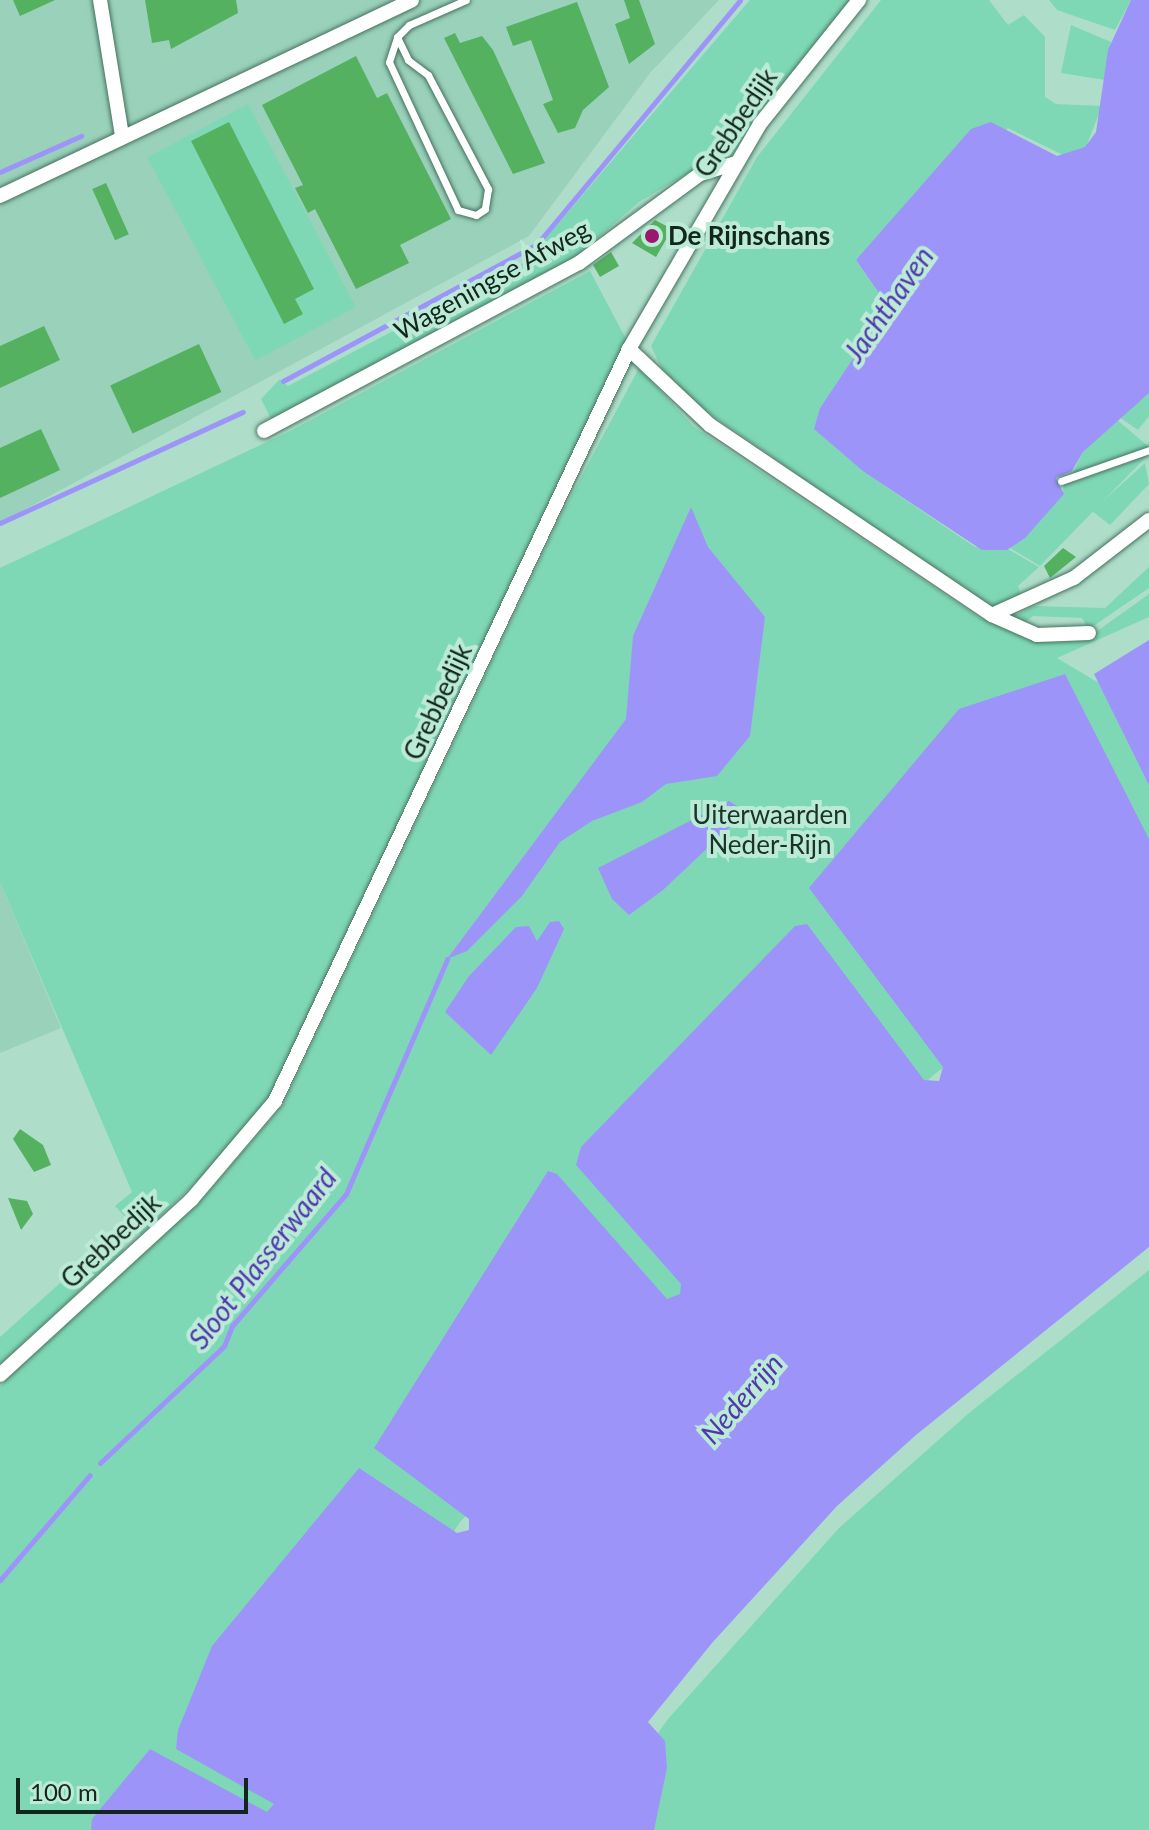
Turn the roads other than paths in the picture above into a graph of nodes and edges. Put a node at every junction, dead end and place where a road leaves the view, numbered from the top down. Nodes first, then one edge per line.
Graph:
1 (100, 0) edge
2 (412, 0) edge
3 (466, 0) edge
4 (859, 0) edge
5 (397, 37) junction
6 (122, 136) junction
7 (735, 163) junction
8 (0, 196) edge
9 (629, 349) junction
10 (264, 431) dead end
11 (1149, 450) edge
12 (1061, 481) dead end
13 (1149, 520) edge
14 (992, 615) junction
15 (1089, 633) dead end
16 (0, 1375) edge

1 - 6 street
2 - 6 street
3 - 5 lane
4 - 7 street, Grebbedijk
5 - 5 lane
6 - 8 street
7 - 9 street, Grebbedijk
7 - 10 street, Wageningse Afweg
9 - 14 street
9 - 16 street, Grebbedijk
11 - 12 lane
13 - 14 street
14 - 15 street

